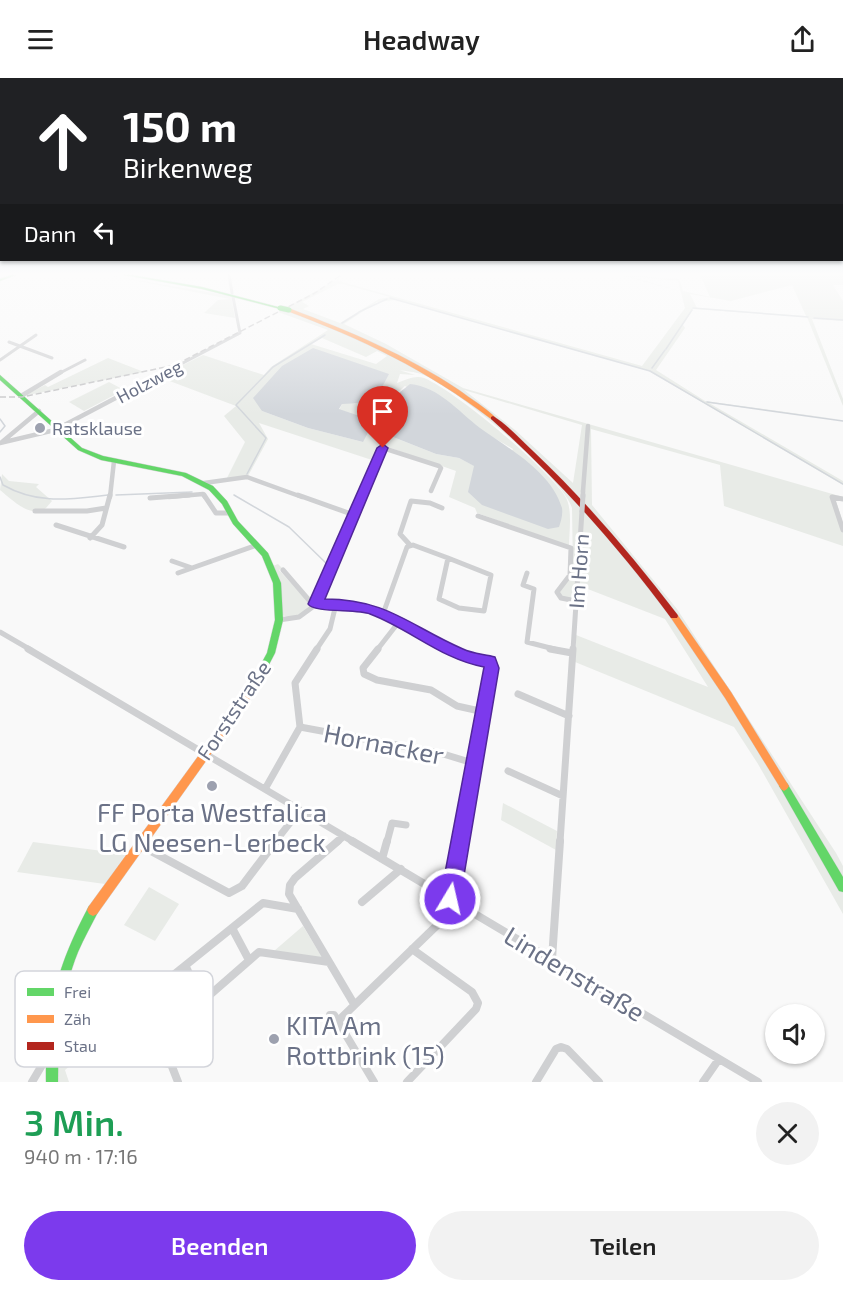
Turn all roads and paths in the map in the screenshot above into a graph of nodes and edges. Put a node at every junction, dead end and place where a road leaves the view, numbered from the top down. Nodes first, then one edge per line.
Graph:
1 (238, 322) edge
2 (319, 322) edge
3 (36, 335) dead end
4 (9, 342) dead end
5 (21, 346) junction
6 (52, 358) dead end
7 (0, 360) edge
8 (86, 360) dead end
9 (0, 377) edge
10 (21, 396) junction
11 (39, 411) junction
12 (588, 426) dead end
13 (57, 429) junction
14 (0, 443) edge
15 (114, 461) junction
16 (204, 483) junction
17 (431, 491) dead end
18 (832, 497) joint
19 (150, 498) dead end
20 (843, 499) edge
21 (106, 508) junction
22 (442, 508) dead end
23 (35, 511) dead end
24 (229, 513) junction
25 (354, 515) junction
26 (478, 516) dead end
27 (56, 525) dead end
28 (843, 530) edge
29 (90, 538) junction
30 (257, 545) junction
31 (410, 545) junction
32 (124, 547) dead end
33 (448, 558) junction
34 (172, 561) dead end
35 (192, 568) junction
36 (283, 570) dead end
37 (178, 573) dead end
38 (527, 573) dead end
39 (576, 601) junction
40 (336, 604) junction
41 (315, 605) junction
42 (383, 614) junction
43 (279, 620) junction
44 (398, 623) junction
45 (0, 632) edge
46 (572, 653) junction
47 (518, 694) dead end
48 (484, 712) junction
49 (569, 717) junction
50 (300, 726) junction
51 (206, 753) junction
52 (473, 763) junction
53 (508, 771) dead end
54 (265, 789) junction
55 (563, 796) junction
56 (300, 810) junction
57 (406, 825) dead end
58 (344, 836) junction
59 (138, 844) junction
60 (382, 858) junction
61 (401, 869) junction
62 (843, 887) edge
63 (450, 899) junction
64 (362, 902) dead end
65 (459, 904) junction
66 (298, 909) junction
67 (232, 928) junction
68 (412, 949) junction
69 (552, 958) junction
70 (249, 960) junction
71 (329, 962) junction
72 (186, 967) junction
73 (64, 971) edge
74 (181, 971) edge
75 (188, 971) edge
76 (213, 994) edge
77 (354, 1004) junction
78 (333, 1019) joint
79 (719, 1059) junction
80 (41, 1067) edge
81 (50, 1067) edge
82 (172, 1067) edge
83 (32, 1082) edge
84 (52, 1082) edge
85 (178, 1082) edge
86 (374, 1082) edge
87 (407, 1082) edge
88 (536, 1082) edge
89 (599, 1082) edge
90 (703, 1082) edge
91 (758, 1082) edge

1 - 13 street, Holzweg
2 - 62 main road
3 - 5 street
4 - 5 street
5 - 6 street
5 - 7 street
8 - 10 street
9 - 10 main road, Forststraße
10 - 11 main road, Forststraße
11 - 13 main road, Forststraße
11 - 14 street
12 - 39 street, Im Horn, bridge
13 - 14 street
13 - 15 main road, Forststraße
15 - 16 main road, Forststraße
15 - 21 street
16 - 24 main road, Forststraße
16 - 25 street
17 - 25 street
18 - 20 street
18 - 28 street
19 - 24 street
21 - 23 street
21 - 29 street
22 - 31 street
24 - 30 main road, Forststraße
25 - 41 street
26 - 39 street
27 - 29 street
29 - 32 street
30 - 35 street
30 - 43 main road, Forststraße
31 - 33 street
31 - 42 street
33 - 33 street
34 - 35 street
35 - 37 street
36 - 41 street
38 - 46 street
39 - 46 street, Im Horn
40 - 41 street
40 - 42 street
40 - 50 street
41 - 43 street
42 - 44 street
43 - 51 main road, Forststraße
44 - 48 street
44 - 48 street
45 - 51 street
46 - 49 street, Im Horn
47 - 49 street
48 - 52 street
49 - 55 street, Im Horn
50 - 52 street, Hornacker
50 - 54 street
51 - 54 street, Lindenstraße
51 - 59 main road, Forststraße
52 - 63 street, Hornacker
53 - 55 street
54 - 56 street, Lindenstraße
55 - 69 street, Im Horn
56 - 58 street, Lindenstraße
56 - 59 street
57 - 60 street
58 - 60 street, Lindenstraße
58 - 66 street
59 - 73 main road, Forststraße
60 - 61 street, Lindenstraße
61 - 63 street, Lindenstraße
61 - 64 street
63 - 65 street, Lindenstraße
65 - 68 street
65 - 69 street, Lindenstraße
66 - 67 street
66 - 71 street
67 - 70 street
67 - 72 street
68 - 77 street
68 - 87 street
69 - 79 street, Lindenstraße
70 - 71 street
70 - 76 street
71 - 77 street
72 - 74 street
72 - 75 street
77 - 78 street
78 - 86 street
79 - 90 street
79 - 91 street, Lindenstraße
80 - 83 street
81 - 84 main road, Forststraße
82 - 85 street
88 - 89 street

